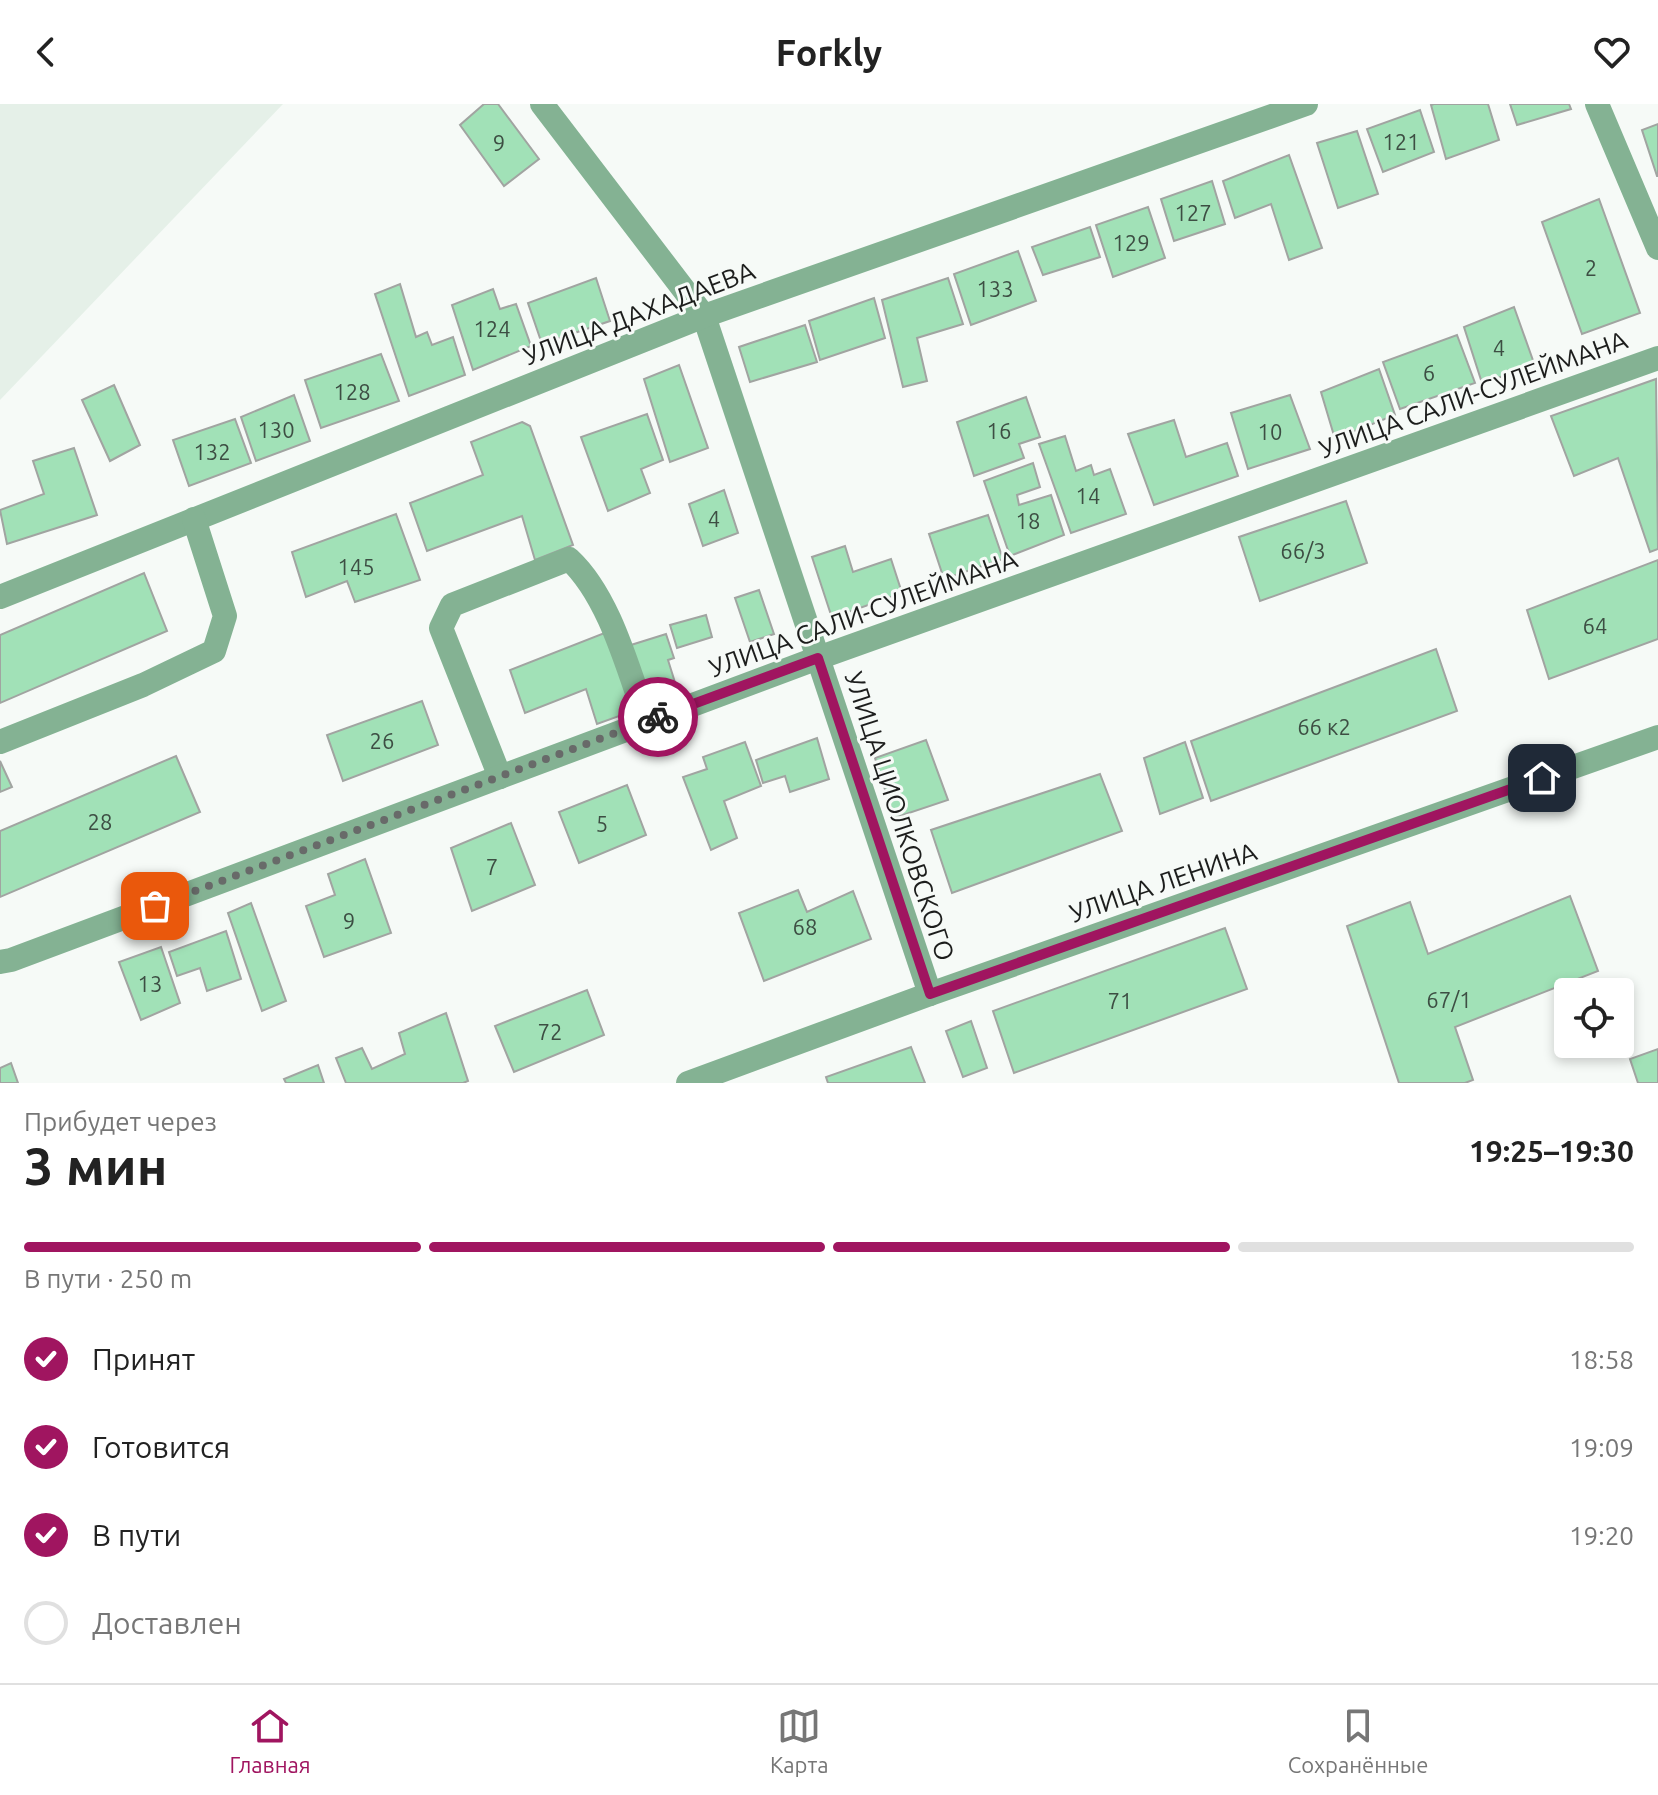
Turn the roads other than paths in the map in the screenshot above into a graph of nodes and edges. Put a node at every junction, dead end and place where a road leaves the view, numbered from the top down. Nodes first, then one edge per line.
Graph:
1 (542, 104) edge
2 (1306, 104) edge
3 (1597, 104) edge
4 (1656, 237) edge
5 (704, 316) junction
6 (1658, 358) edge
7 (194, 519) junction
8 (0, 597) edge
9 (818, 658) junction
10 (647, 722) junction
11 (1658, 737) edge
12 (0, 742) edge
13 (500, 777) junction
14 (0, 962) edge
15 (930, 994) junction
16 (688, 1083) edge

1 - 5 street, УЛИЦА ЦИОЛКОВСКОГО
2 - 5 street, УЛИЦА ДАХАДАЕВА
3 - 4 street
5 - 7 street, УЛИЦА ДАХАДАЕВА
5 - 9 street, УЛИЦА ЦИОЛКОВСКОГО
6 - 9 street, УЛИЦА САЛИ-СУЛЕЙМАНА
7 - 8 street, УЛИЦА ДАХАДАЕВА
7 - 12 street
9 - 10 street, УЛИЦА САЛИ-СУЛЕЙМАНА
9 - 15 street, УЛИЦА ЦИОЛКОВСКОГО
10 - 13 street, УЛИЦА САЛИ-СУЛЕЙМАНА
10 - 13 street
11 - 15 street, УЛИЦА ЛЕНИНА
13 - 14 street, УЛИЦА САЛИ-СУЛЕЙМАНА
15 - 16 street, УЛИЦА ЛЕНИНА

